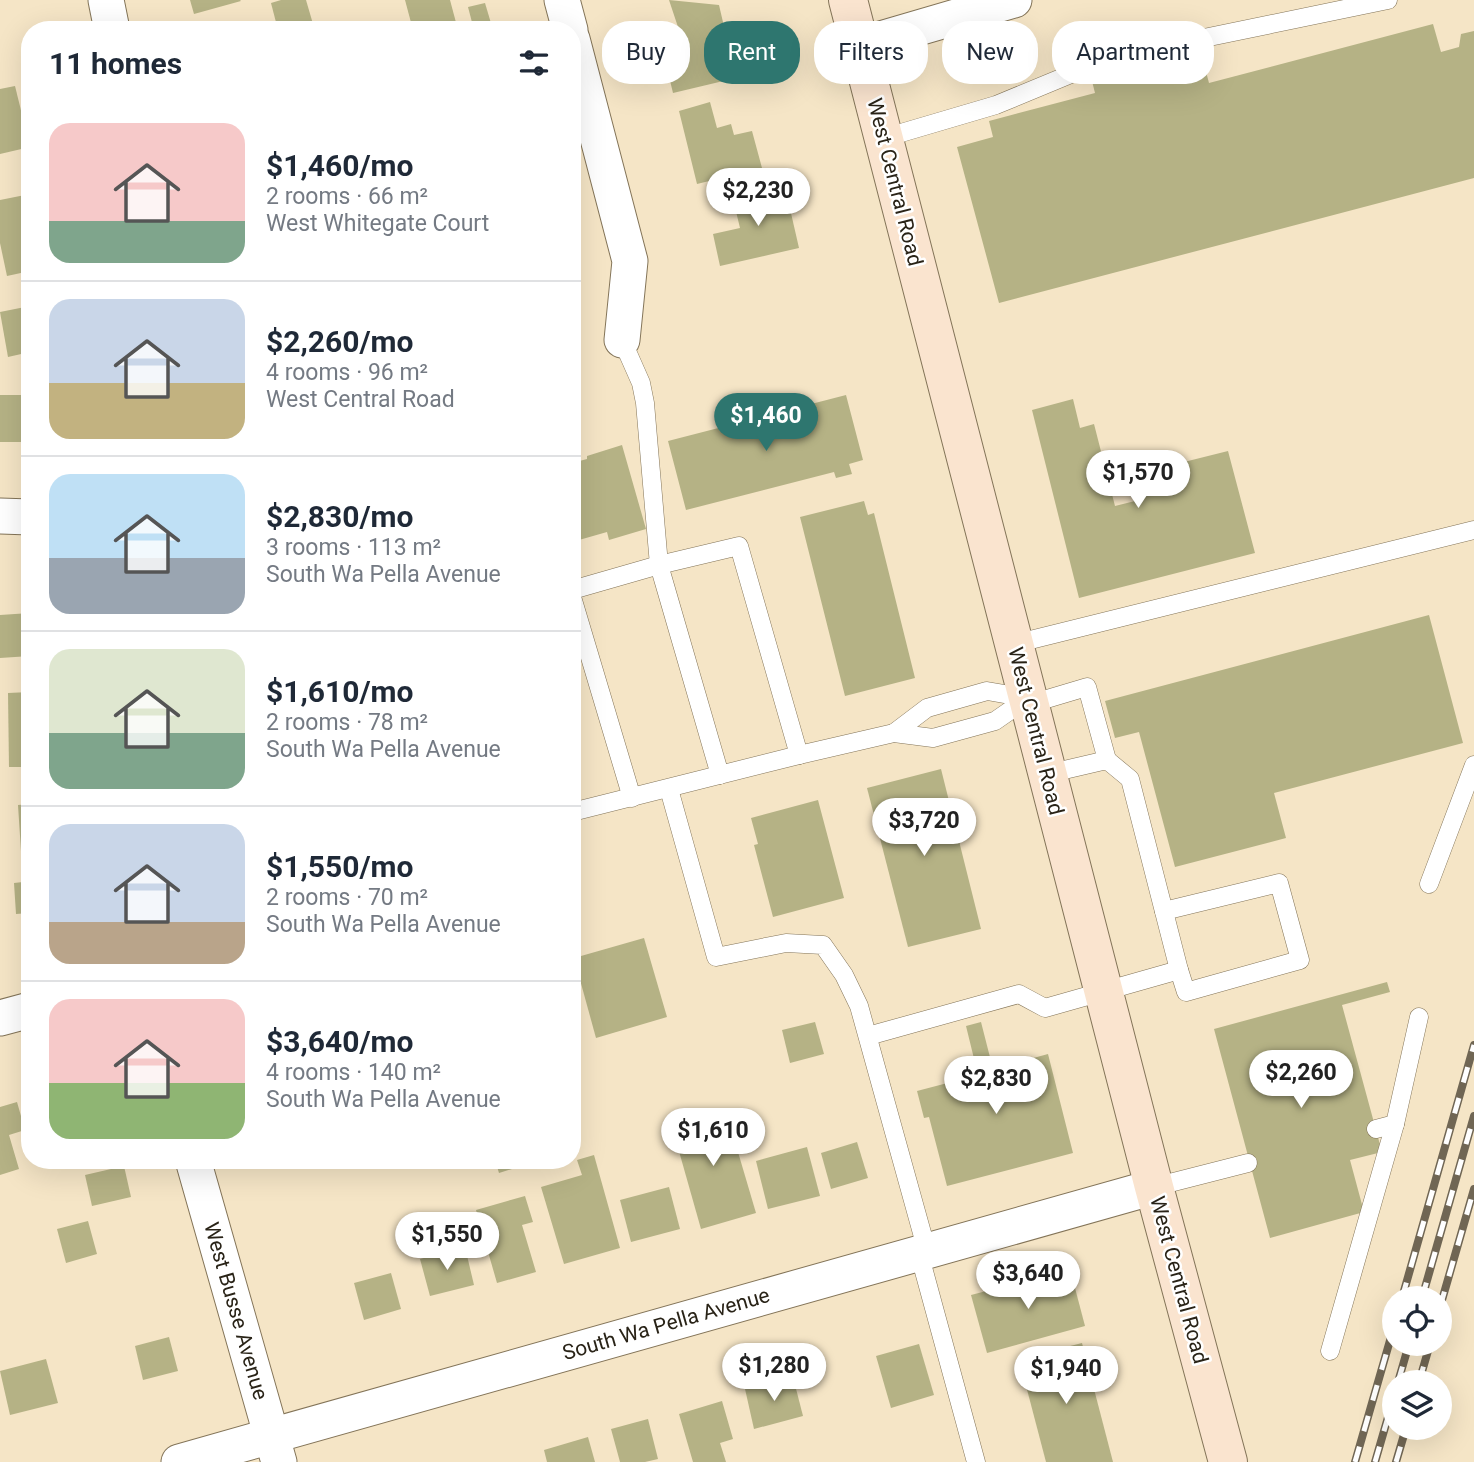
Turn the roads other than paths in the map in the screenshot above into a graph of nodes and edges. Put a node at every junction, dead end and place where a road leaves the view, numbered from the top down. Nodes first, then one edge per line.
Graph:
1 (106, 0) edge
2 (562, 0) edge
3 (848, 0) edge
4 (1014, 0) edge
5 (1388, 0) edge
6 (110, 21) edge
7 (568, 21) edge
8 (854, 21) edge
9 (928, 25) edge
10 (581, 73) edge
11 (870, 84) edge
12 (884, 138) junction
13 (622, 340) joint
14 (0, 516) edge
15 (21, 517) edge
16 (1474, 530) edge
17 (659, 565) junction
18 (581, 587) edge
19 (581, 627) edge
20 (1014, 644) junction
21 (1029, 701) junction
22 (894, 733) junction
23 (799, 755) junction
24 (1107, 760) junction
25 (1474, 765) edge
26 (1047, 774) junction
27 (720, 775) junction
28 (669, 789) junction
29 (632, 799) junction
30 (581, 810) edge
31 (1429, 884) dead end
32 (1164, 911) junction
33 (1179, 970) junction
34 (1103, 990) junction
35 (21, 1012) edge
36 (1419, 1017) dead end
37 (0, 1018) edge
38 (868, 1036) junction
39 (1395, 1124) junction
40 (1376, 1129) dead end
41 (1248, 1163) dead end
42 (196, 1169) edge
43 (1154, 1187) junction
44 (923, 1252) junction
45 (1330, 1350) dead end
46 (275, 1449) edge
47 (179, 1462) edge
48 (976, 1462) edge
49 (1227, 1462) edge

1 - 6 street
2 - 7 street
3 - 8 main road, West Central Road
4 - 9 street
5 - 12 lane
10 - 13 street
11 - 12 main road, West Central Road
12 - 20 main road, West Central Road
13 - 17 lane
14 - 15 street
16 - 20 lane
17 - 18 lane
17 - 23 lane
17 - 27 lane
19 - 29 lane
20 - 21 main road, West Central Road
21 - 22 lane
21 - 22 lane
21 - 24 lane
21 - 26 main road, West Central Road
22 - 23 lane
23 - 27 lane
24 - 26 lane
24 - 32 lane
25 - 31 lane
26 - 34 main road, West Central Road
27 - 28 lane
28 - 29 lane
28 - 38 lane
29 - 30 lane
32 - 33 lane
32 - 33 lane
33 - 34 lane
34 - 38 lane
34 - 43 main road, West Central Road
35 - 37 street
36 - 39 lane
38 - 44 lane
39 - 40 lane
39 - 45 lane
41 - 43 lane
42 - 46 street, West Busse Avenue
43 - 44 street, South Wa Pella Avenue
43 - 49 main road, West Central Road
44 - 46 street, South Wa Pella Avenue
44 - 48 lane
46 - 47 street, South Wa Pella Avenue

